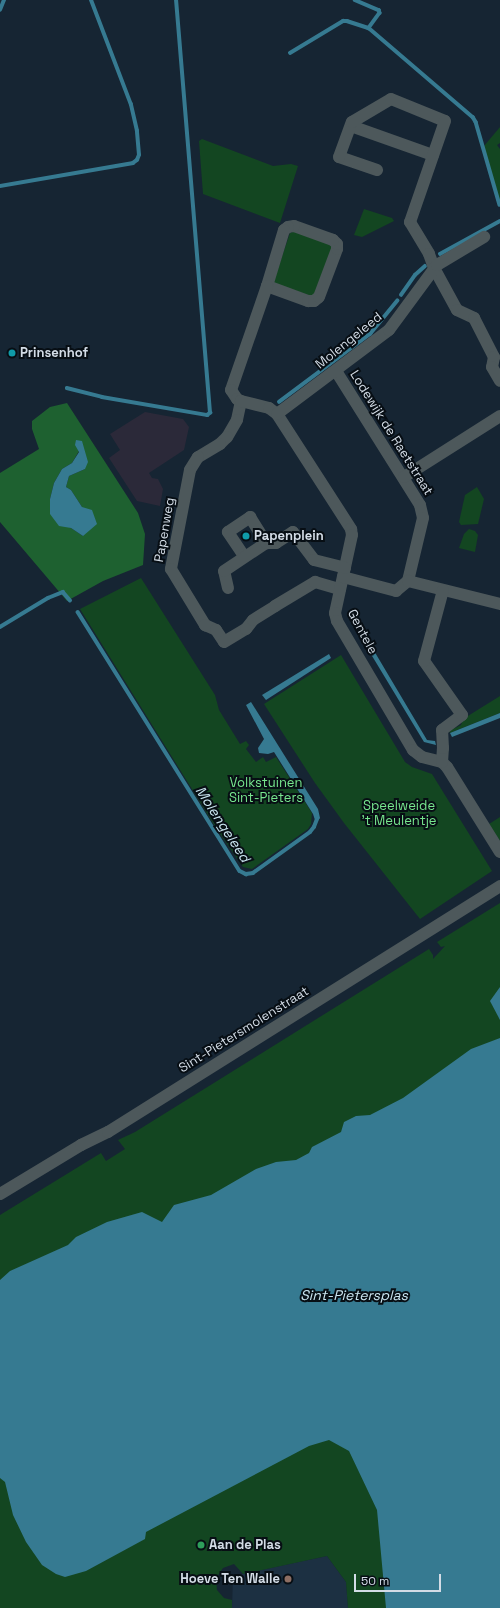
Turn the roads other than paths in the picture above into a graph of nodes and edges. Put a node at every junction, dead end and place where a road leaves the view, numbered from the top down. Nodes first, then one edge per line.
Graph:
1 (351, 126) junction
2 (433, 155) junction
3 (376, 170) dead end
4 (484, 238) dead end
5 (434, 268) junction
6 (267, 286) junction
7 (336, 370) junction
8 (500, 381) edge
9 (241, 401) junction
10 (278, 414) junction
11 (500, 416) edge
12 (404, 477) junction
13 (266, 543) junction
14 (244, 556) junction
15 (343, 578) junction
16 (408, 581) junction
17 (228, 588) dead end
18 (443, 590) junction
19 (500, 604) edge
20 (442, 762) junction
21 (500, 852) edge
22 (500, 886) edge
23 (0, 1194) edge

1 - 2 street
1 - 2 street
1 - 3 street
2 - 5 street
4 - 5 street, Molengeleed
5 - 7 street, Molengeleed
5 - 8 street
6 - 6 street
6 - 9 street
7 - 10 street, Molengeleed
7 - 12 street, Lodewijk de Raetstraat
9 - 10 street
9 - 15 street, Papenweg
10 - 15 street, Gentele
11 - 12 street
12 - 16 street, Lodewijk de Raetstraat
13 - 14 street
13 - 14 street
13 - 15 street
14 - 17 street
15 - 16 street
15 - 20 street, Gentele
16 - 18 street
18 - 19 street
18 - 20 street
20 - 21 street
22 - 23 street, Sint-Pietersmolenstraat

